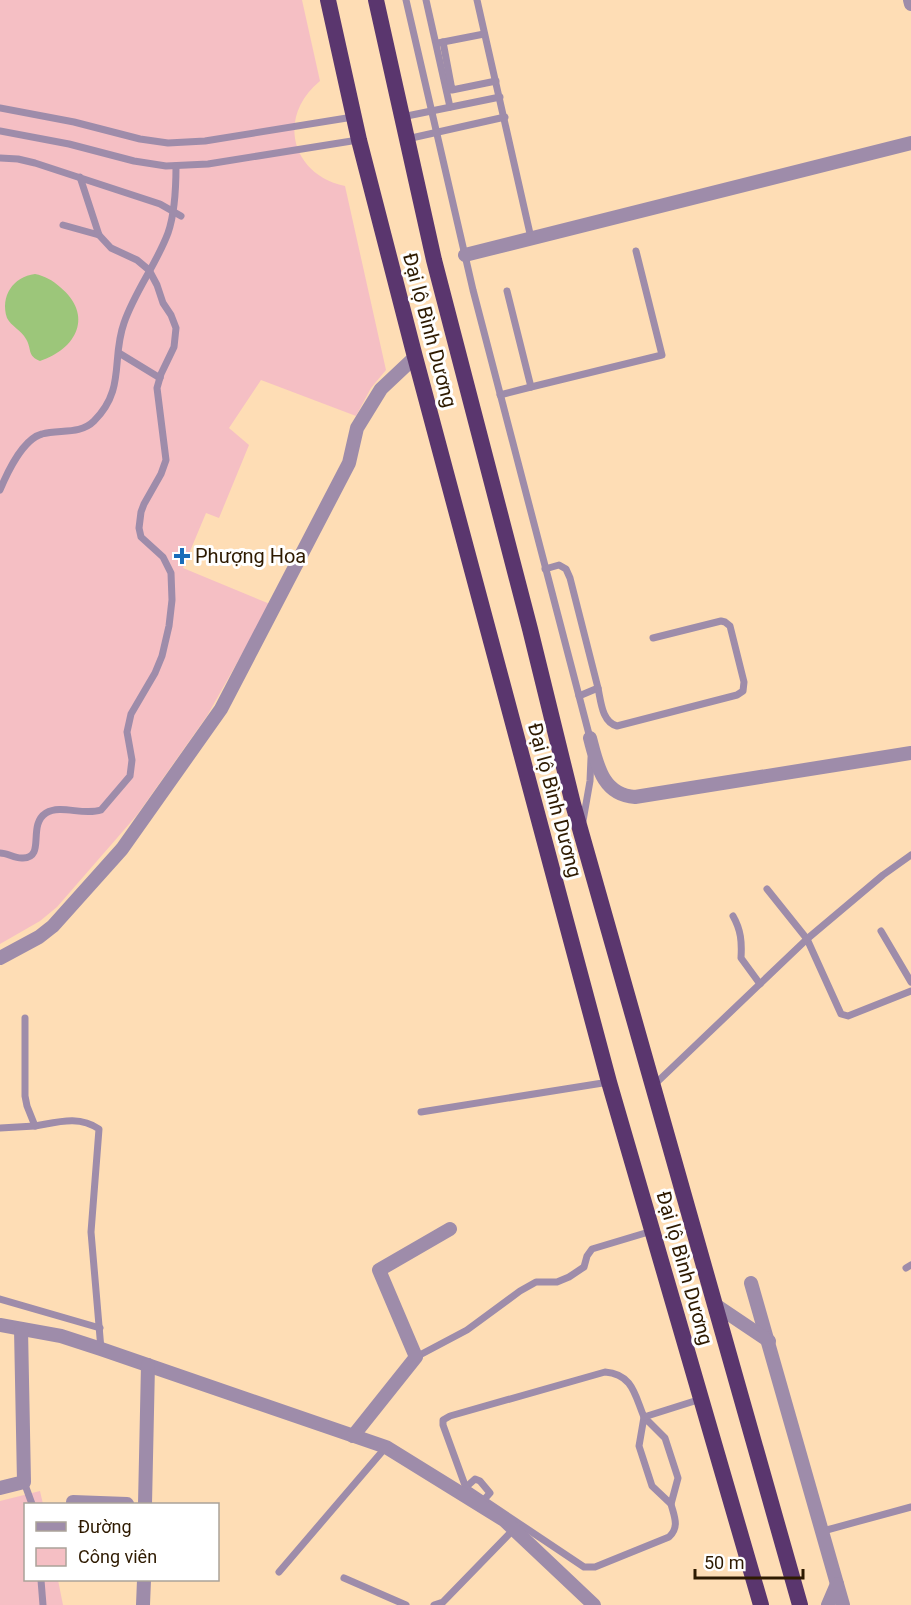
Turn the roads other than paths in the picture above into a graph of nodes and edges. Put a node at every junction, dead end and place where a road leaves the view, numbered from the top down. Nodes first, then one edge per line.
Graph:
1 (328, 0) edge
2 (376, 0) edge
3 (406, 0) edge
4 (426, 0) edge
5 (477, 0) edge
6 (484, 34) junction
7 (439, 43) junction
8 (496, 81) junction
9 (500, 97) junction
10 (450, 107) junction
11 (0, 108) edge
12 (432, 111) junction
13 (353, 117) junction
14 (402, 117) junction
15 (505, 117) junction
16 (0, 131) edge
17 (436, 133) junction
18 (407, 139) junction
19 (359, 140) junction
20 (911, 143) edge
21 (0, 158) edge
22 (176, 166) junction
23 (80, 177) junction
24 (173, 210) junction
25 (181, 216) dead end
26 (63, 225) dead end
27 (99, 235) junction
28 (531, 238) junction
29 (636, 251) dead end
30 (465, 255) junction
31 (149, 270) junction
32 (507, 291) dead end
33 (118, 353) junction
34 (415, 357) junction
35 (160, 378) junction
36 (531, 387) junction
37 (500, 395) junction
38 (0, 490) edge
39 (545, 568) junction
40 (653, 638) dead end
41 (598, 688) junction
42 (579, 696) junction
43 (591, 740) junction
44 (911, 753) edge
45 (583, 839) junction
46 (0, 853) edge
47 (911, 855) edge
48 (767, 889) dead end
49 (733, 916) dead end
50 (881, 931) dead end
51 (807, 939) junction
52 (0, 958) edge
53 (911, 982) edge
54 (760, 984) junction
55 (911, 991) edge
56 (25, 1018) dead end
57 (609, 1082) junction
58 (654, 1085) junction
59 (421, 1112) dead end
60 (35, 1126) junction
61 (0, 1128) edge
62 (450, 1229) dead end
63 (652, 1231) junction
64 (751, 1283) dead end
65 (0, 1299) edge
66 (714, 1304) junction
67 (0, 1325) edge
68 (100, 1328) junction
69 (21, 1329) junction
70 (769, 1341) junction
71 (101, 1349) junction
72 (416, 1356) junction
73 (148, 1365) junction
74 (701, 1399) junction
75 (644, 1417) junction
76 (353, 1436) junction
77 (386, 1447) junction
78 (24, 1482) junction
79 (0, 1488) edge
80 (463, 1490) junction
81 (73, 1502) dead end
82 (482, 1502) junction
83 (32, 1503) edge
84 (100, 1503) edge
85 (145, 1503) edge
86 (671, 1504) junction
87 (911, 1507) edge
88 (514, 1529) junction
89 (823, 1531) junction
90 (279, 1572) dead end
91 (344, 1578) dead end
92 (41, 1581) edge
93 (144, 1581) edge
94 (837, 1584) junction
95 (43, 1605) edge
96 (143, 1605) edge
97 (406, 1605) edge
98 (434, 1605) edge
99 (594, 1605) edge
100 (761, 1605) edge
101 (800, 1605) edge
102 (828, 1605) edge
103 (843, 1605) edge

1 - 13 highway, Đại lộ Bình Dương
2 - 14 highway, Đại lộ Bình Dương
3 - 12 lane
4 - 7 lane
5 - 6 lane
6 - 7 lane
6 - 8 lane
7 - 8 lane
7 - 10 lane
8 - 9 lane
9 - 10 lane
9 - 15 lane
10 - 12 lane
11 - 13 lane
12 - 14 lane
12 - 17 lane
13 - 19 highway, Đại lộ Bình Dương
14 - 18 highway, Đại lộ Bình Dương
15 - 17 lane
15 - 28 lane
16 - 22 lane
17 - 18 lane
17 - 30 lane
18 - 45 highway, Đại lộ Bình Dương
19 - 22 lane
19 - 34 highway, Đại lộ Bình Dương
20 - 28 street
21 - 23 lane
22 - 24 lane
23 - 24 lane
23 - 27 lane
24 - 25 lane
24 - 31 lane
26 - 27 lane
27 - 31 lane
28 - 30 street
29 - 36 lane
30 - 37 lane
31 - 33 lane
31 - 35 lane
32 - 36 lane
33 - 35 lane
33 - 38 lane
34 - 52 street
34 - 57 highway, Đại lộ Bình Dương
35 - 46 lane
36 - 37 lane
37 - 39 lane
39 - 41 lane
39 - 42 lane
40 - 41 lane
41 - 42 lane
42 - 43 lane
43 - 44 street
43 - 45 lane
45 - 58 highway, Đại lộ Bình Dương
47 - 51 lane
48 - 51 lane
49 - 54 lane
50 - 53 lane
51 - 54 lane
51 - 55 lane
54 - 58 lane
56 - 60 lane
57 - 59 lane
57 - 63 highway, Đại lộ Bình Dương
58 - 66 highway, Đại lộ Bình Dương
60 - 61 lane
60 - 68 lane
62 - 72 street
63 - 72 lane
63 - 74 highway, Đại lộ Bình Dương
64 - 70 street
65 - 68 lane
66 - 70 street
66 - 101 highway, Đại lộ Bình Dương
67 - 69 street
68 - 71 lane
69 - 71 street
69 - 78 street
70 - 89 street
71 - 73 street
72 - 76 street
73 - 76 street
73 - 85 street
74 - 75 lane
74 - 100 highway, Đại lộ Bình Dương
75 - 80 lane
75 - 86 lane
75 - 86 lane
76 - 77 street
77 - 80 street
77 - 90 lane
78 - 79 street
78 - 83 lane
80 - 82 street
80 - 82 lane
81 - 84 street
82 - 86 lane
82 - 88 street
87 - 89 lane
88 - 98 lane
88 - 99 street
89 - 94 street
91 - 97 lane
92 - 95 lane
93 - 96 street
94 - 102 street
94 - 103 street

